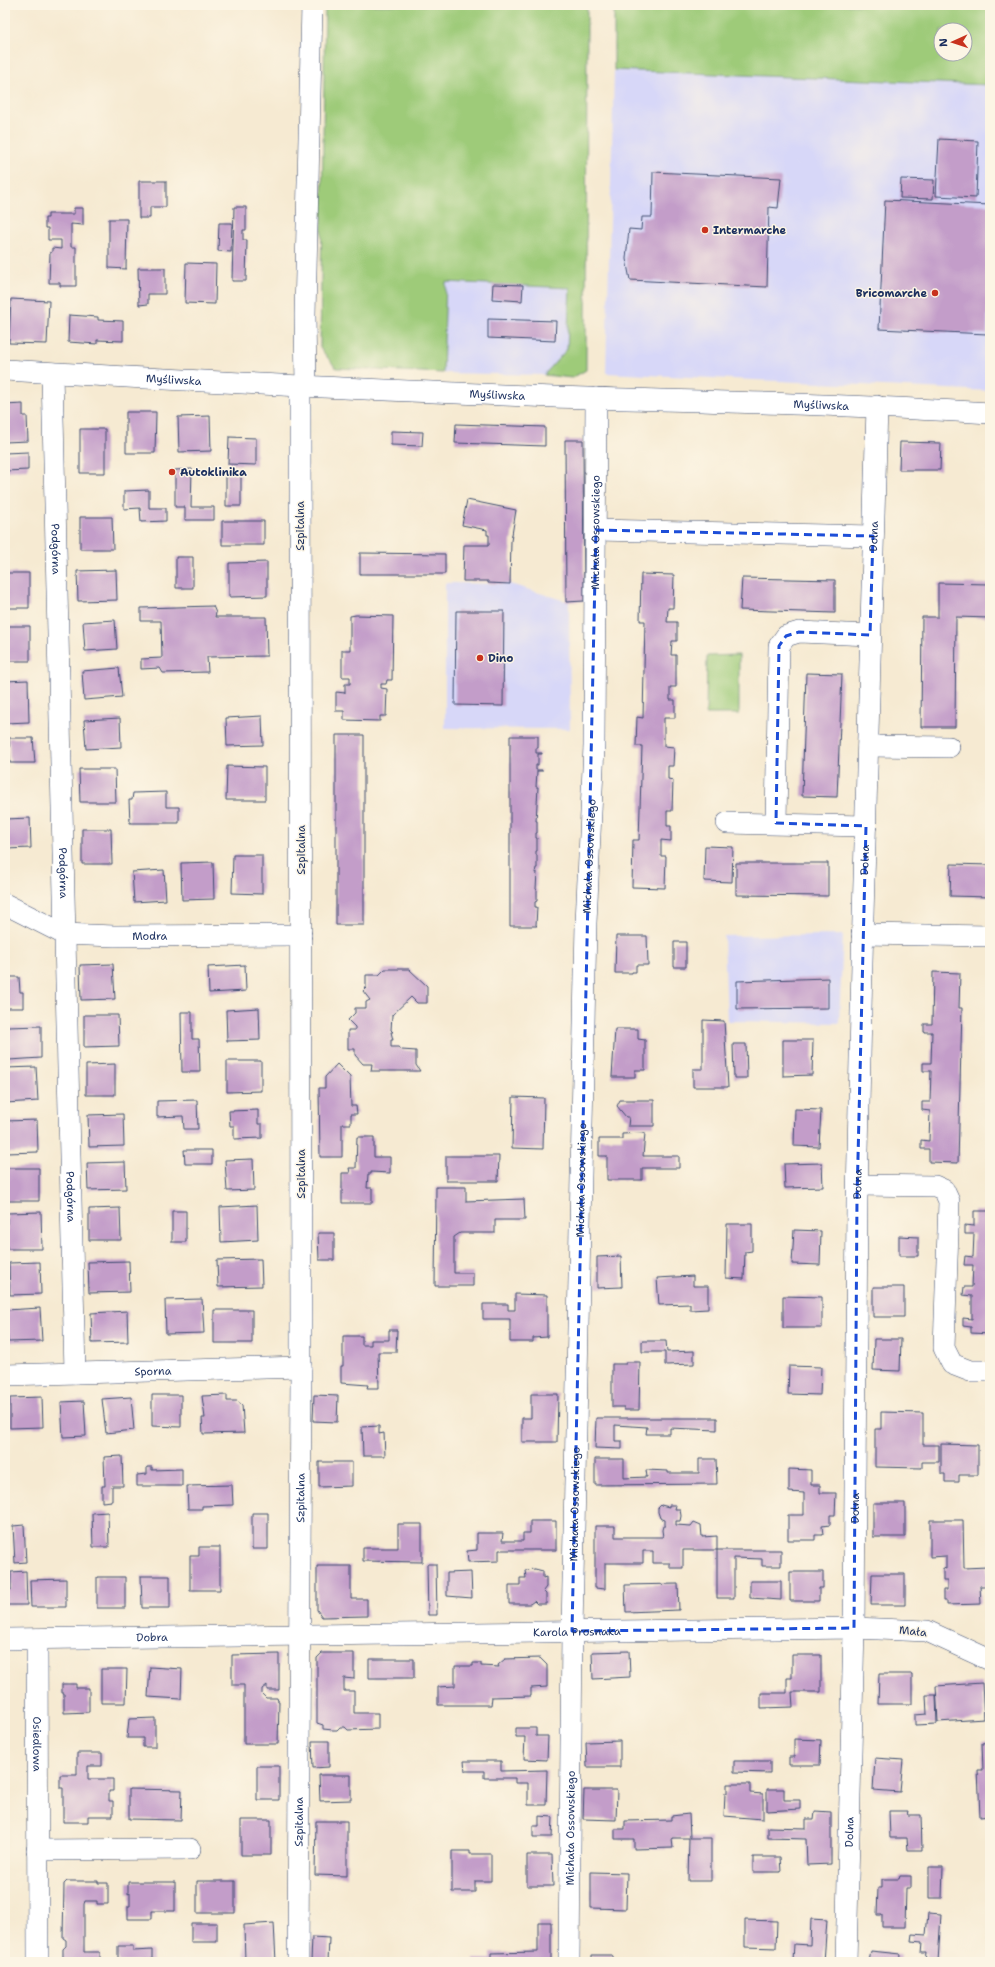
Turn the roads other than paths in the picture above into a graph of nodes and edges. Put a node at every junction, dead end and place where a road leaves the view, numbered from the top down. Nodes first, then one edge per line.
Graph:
1 (312, 5) edge
2 (5, 370) edge
3 (52, 373) junction
4 (303, 387) junction
5 (596, 398) junction
6 (877, 406) junction
7 (990, 413) edge
8 (596, 530) junction
9 (873, 536) junction
10 (870, 635) junction
11 (868, 746) junction
12 (949, 747) dead end
13 (726, 823) dead end
14 (776, 823) junction
15 (866, 826) junction
16 (5, 904) edge
17 (64, 934) junction
18 (862, 934) junction
19 (301, 935) junction
20 (990, 936) edge
21 (858, 1185) junction
22 (301, 1367) junction
23 (990, 1371) edge
24 (74, 1373) junction
25 (5, 1375) edge
26 (854, 1628) junction
27 (572, 1631) junction
28 (299, 1635) junction
29 (5, 1639) edge
30 (37, 1639) junction
31 (990, 1660) edge
32 (37, 1850) junction
33 (190, 1850) dead end
34 (38, 1962) edge
35 (298, 1962) edge
36 (569, 1962) edge
37 (846, 1962) edge

1 - 4 street, Szpitalna
2 - 3 street, Myśliwska
3 - 4 street, Myśliwska
3 - 17 street, Podgórna
4 - 5 street, Myśliwska
4 - 19 street, Szpitalna
5 - 6 street, Myśliwska
5 - 8 street, Michała Ossowskiego
6 - 7 street, Myśliwska
6 - 9 street, Dolna
8 - 9 street
8 - 27 street, Michała Ossowskiego
9 - 10 street, Dolna
10 - 11 street, Dolna
10 - 14 street
11 - 12 street
11 - 15 street, Dolna
13 - 14 street
14 - 15 street
15 - 18 street, Dolna
16 - 17 street, Modra
17 - 19 street, Modra
17 - 24 street, Podgórna
18 - 20 street
18 - 21 street, Dolna
19 - 22 street, Szpitalna
21 - 23 street
21 - 26 street, Dolna
22 - 24 street, Sporna
22 - 28 street, Szpitalna
24 - 25 street, Sporna
26 - 27 street, Karola Prosnaka
26 - 31 street, Mała
26 - 37 street, Dolna
27 - 28 street, Karola Prosnaka
27 - 36 street, Michała Ossowskiego
28 - 30 street, Dobra
28 - 35 street, Szpitalna
29 - 30 street, Dobra
30 - 32 street, Osiedlowa
32 - 33 street
32 - 34 street, Osiedlowa

